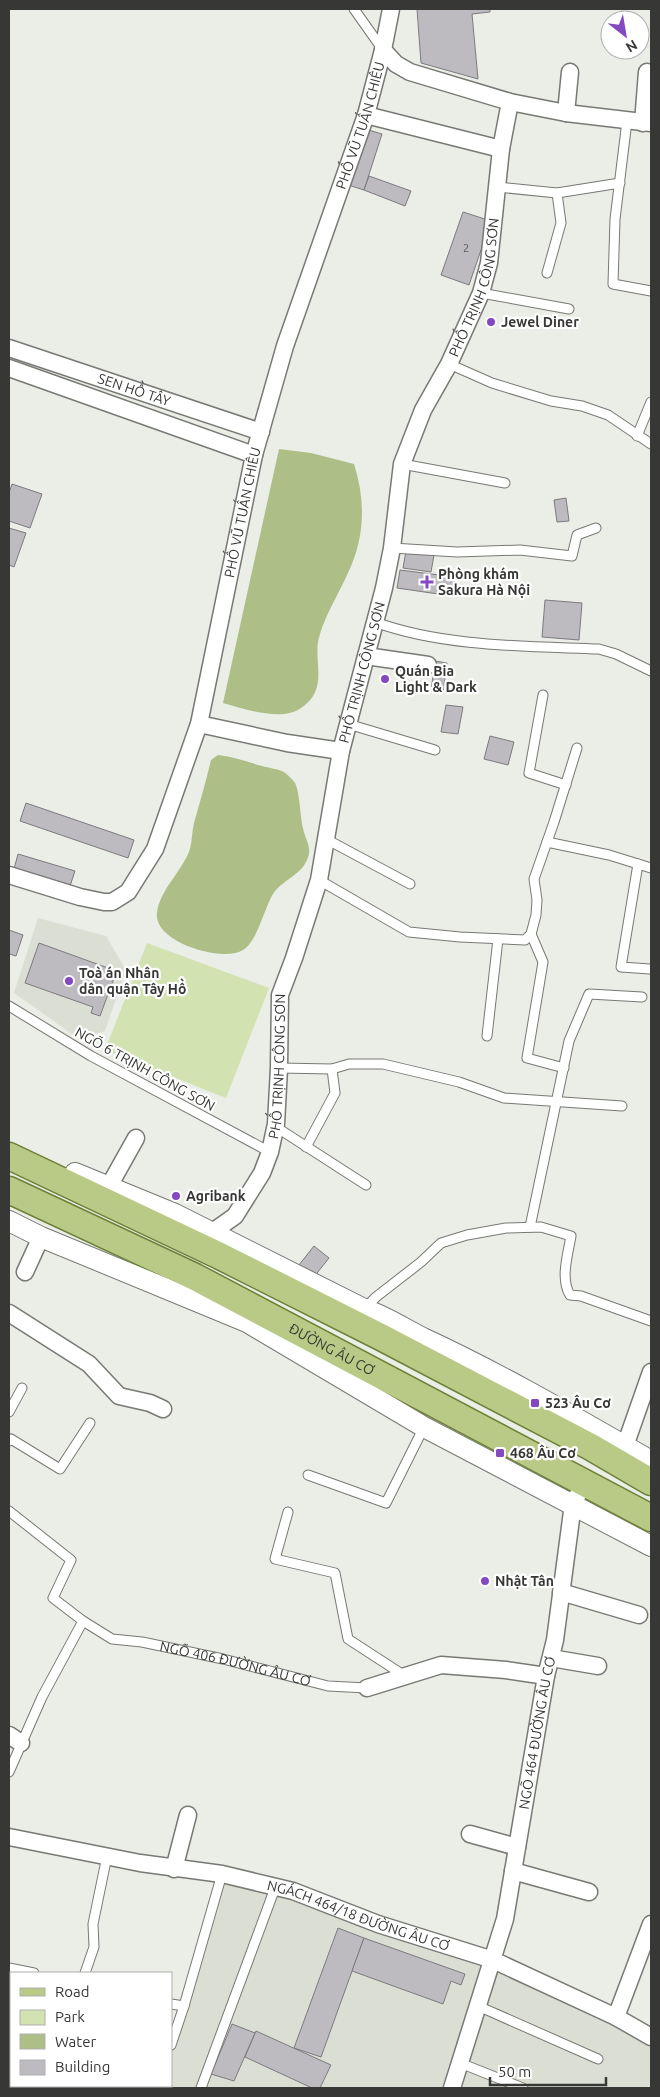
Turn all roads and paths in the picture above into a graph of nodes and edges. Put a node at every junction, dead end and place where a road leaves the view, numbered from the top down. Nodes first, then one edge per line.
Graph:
1 (354, 9) edge
2 (390, 9) edge
3 (383, 50) junction
4 (570, 72) dead end
5 (647, 72) dead end
6 (510, 102) junction
7 (566, 113) junction
8 (366, 115) junction
9 (640, 122) edge
10 (501, 149) junction
11 (620, 183) junction
12 (497, 187) junction
13 (557, 193) junction
14 (547, 273) dead end
15 (651, 291) edge
16 (481, 293) junction
17 (569, 309) dead end
18 (9, 348) edge
19 (449, 364) junction
20 (9, 368) edge
21 (651, 402) edge
22 (261, 432) junction
23 (637, 436) junction
24 (651, 444) edge
25 (254, 454) junction
26 (402, 464) junction
27 (505, 483) dead end
28 (596, 528) dead end
29 (392, 548) junction
30 (375, 622) junction
31 (366, 656) junction
32 (428, 665) dead end
33 (651, 671) edge
34 (544, 695) dead end
35 (199, 724) junction
36 (348, 724) junction
37 (577, 748) dead end
38 (435, 750) dead end
39 (341, 751) junction
40 (566, 785) junction
41 (326, 839) junction
42 (547, 842) junction
43 (638, 864) junction
44 (651, 868) edge
45 (9, 875) edge
46 (320, 880) junction
47 (410, 884) dead end
48 (531, 934) junction
49 (498, 939) junction
50 (650, 969) dead end
51 (642, 997) dead end
52 (9, 1006) edge
53 (487, 1036) dead end
54 (279, 1068) junction
55 (564, 1068) junction
56 (332, 1070) junction
57 (557, 1102) junction
58 (622, 1106) dead end
59 (276, 1128) junction
60 (136, 1138) dead end
61 (9, 1142) edge
62 (306, 1147) junction
63 (270, 1152) junction
64 (9, 1156) edge
65 (366, 1185) dead end
66 (108, 1188) junction
67 (9, 1190) edge
68 (9, 1221) edge
69 (530, 1227) junction
70 (41, 1237) junction
71 (216, 1244) junction
72 (25, 1272) dead end
73 (207, 1283) junction
74 (364, 1309) junction
75 (9, 1313) edge
76 (651, 1321) edge
77 (651, 1372) edge
78 (22, 1388) dead end
79 (163, 1409) dead end
80 (9, 1412) edge
81 (90, 1423) dead end
82 (424, 1427) junction
83 (9, 1437) edge
84 (625, 1446) junction
85 (649, 1474) edge
86 (308, 1475) dead end
87 (578, 1493) junction
88 (9, 1511) edge
89 (288, 1512) dead end
90 (651, 1518) edge
91 (651, 1546) edge
92 (561, 1592) junction
93 (640, 1615) dead end
94 (83, 1621) junction
95 (550, 1658) junction
96 (598, 1666) dead end
97 (405, 1676) junction
98 (546, 1676) junction
99 (368, 1688) joint
100 (15, 1739) edge
101 (9, 1772) edge
102 (188, 1815) dead end
103 (470, 1834) dead end
104 (9, 1837) edge
105 (517, 1847) junction
106 (107, 1856) junction
107 (174, 1868) junction
108 (513, 1871) junction
109 (222, 1874) junction
110 (275, 1888) junction
111 (588, 1892) dead end
112 (651, 1924) edge
113 (493, 1960) junction
114 (9, 1968) edge
115 (29, 1972) edge
116 (85, 1972) edge
117 (172, 2004) edge
118 (184, 2006) junction
119 (478, 2006) junction
120 (616, 2017) junction
121 (651, 2037) edge
122 (172, 2042) edge
123 (598, 2059) dead end
124 (460, 2063) junction
125 (201, 2088) edge
126 (452, 2088) edge
127 (523, 2088) edge

1 - 3 lane
2 - 3 street, PHỐ VŨ TUẤN CHIÊU
3 - 6 street
3 - 8 street, PHỐ VŨ TUẤN CHIÊU
4 - 7 street
5 - 9 street
6 - 7 street
6 - 10 street, PHỐ TRỊNH CÔNG SƠN
7 - 9 street
8 - 10 street
8 - 22 street, PHỐ VŨ TUẤN CHIÊU
9 - 11 lane
10 - 12 street, PHỐ TRỊNH CÔNG SƠN
11 - 13 lane
11 - 15 lane
12 - 13 lane
12 - 16 street, PHỐ TRỊNH CÔNG SƠN
13 - 14 lane
16 - 17 lane
16 - 19 street, PHỐ TRỊNH CÔNG SƠN
18 - 22 street, SEN HỒ TÂY
19 - 23 lane
19 - 26 street, PHỐ TRỊNH CÔNG SƠN
20 - 25 street, SEN HỒ TÂY
21 - 23 lane
22 - 25 street, PHỐ VŨ TUẤN CHIÊU
23 - 24 lane
25 - 35 street, PHỐ VŨ TUẤN CHIÊU
26 - 27 lane
26 - 29 street, PHỐ TRỊNH CÔNG SƠN
28 - 29 lane
29 - 30 street, PHỐ TRỊNH CÔNG SƠN
30 - 31 street, PHỐ TRỊNH CÔNG SƠN
30 - 33 lane
31 - 32 street
31 - 36 street, PHỐ TRỊNH CÔNG SƠN
34 - 40 lane
35 - 39 street
35 - 45 street, PHỐ VŨ TUẤN CHIÊU
36 - 38 lane
36 - 39 street, PHỐ TRỊNH CÔNG SƠN
37 - 40 lane
39 - 41 street, PHỐ TRỊNH CÔNG SƠN
40 - 42 lane
41 - 46 street, PHỐ TRỊNH CÔNG SƠN
41 - 47 lane
42 - 43 lane
42 - 48 lane
43 - 44 lane
43 - 50 lane
46 - 49 lane
46 - 54 street, PHỐ TRỊNH CÔNG SƠN
48 - 49 lane
48 - 55 lane
49 - 53 lane
51 - 55 lane
52 - 63 lane, NGÕ 6 TRỊNH CÔNG SƠN
54 - 56 lane
54 - 59 street, PHỐ TRỊNH CÔNG SƠN
55 - 57 lane
56 - 57 lane
56 - 62 lane
57 - 58 lane
57 - 69 lane
59 - 62 lane
59 - 63 street, PHỐ TRỊNH CÔNG SƠN
60 - 66 street
61 - 66 street
62 - 65 lane
63 - 71 street, PHỐ TRỊNH CÔNG SƠN
64 - 71 main road
66 - 71 street
67 - 73 main road, ĐƯỜNG ÂU CƠ
68 - 70 street, ĐƯỜNG ÂU CƠ
69 - 74 lane
69 - 76 lane
70 - 72 street
70 - 82 street, ĐƯỜNG ÂU CƠ
71 - 73 main road
71 - 74 street
71 - 85 main road
73 - 87 main road, ĐƯỜNG ÂU CƠ
74 - 84 street
75 - 79 street
77 - 84 street
78 - 80 lane
81 - 83 lane
82 - 86 lane
82 - 87 street, ĐƯỜNG ÂU CƠ
84 - 85 street
87 - 90 main road, ĐƯỜNG ÂU CƠ
87 - 91 street, ĐƯỜNG ÂU CƠ
87 - 92 street, NGÕ 464 ĐƯỜNG ÂU CƠ
88 - 94 lane, NGÕ 406 ĐƯỜNG ÂU CƠ
89 - 97 lane
92 - 93 street
92 - 95 street, NGÕ 464 ĐƯỜNG ÂU CƠ
94 - 99 lane, NGÕ 406 ĐƯỜNG ÂU CƠ
94 - 100 lane
95 - 96 street
95 - 98 street, NGÕ 464 ĐƯỜNG ÂU CƠ
97 - 98 street, NGÕ 406 ĐƯỜNG ÂU CƠ
97 - 99 street, NGÕ 406 ĐƯỜNG ÂU CƠ
98 - 105 street, NGÕ 464 ĐƯỜNG ÂU CƠ
100 - 101 lane
102 - 107 street
103 - 105 street
104 - 106 street, NGÁCH 464/18 ĐƯỜNG ÂU CƠ
105 - 108 street, NGÕ 464 ĐƯỜNG ÂU CƠ
106 - 107 street, NGÁCH 464/18 ĐƯỜNG ÂU CƠ
106 - 116 lane
107 - 109 street, NGÁCH 464/18 ĐƯỜNG ÂU CƠ
108 - 111 street
108 - 113 street, NGÕ 464 ĐƯỜNG ÂU CƠ
109 - 110 street, NGÁCH 464/18 ĐƯỜNG ÂU CƠ
109 - 118 lane
110 - 113 street, NGÁCH 464/18 ĐƯỜNG ÂU CƠ
110 - 125 lane
112 - 120 street
113 - 119 street, NGÕ 464 ĐƯỜNG ÂU CƠ
113 - 120 street, NGÁCH 464/18 ĐƯỜNG ÂU CƠ
114 - 115 lane
117 - 118 lane
118 - 122 lane
119 - 123 lane
119 - 124 street, NGÕ 464 ĐƯỜNG ÂU CƠ
120 - 121 street, NGÁCH 464/18 ĐƯỜNG ÂU CƠ
124 - 126 street, NGÕ 464 ĐƯỜNG ÂU CƠ
124 - 127 lane

